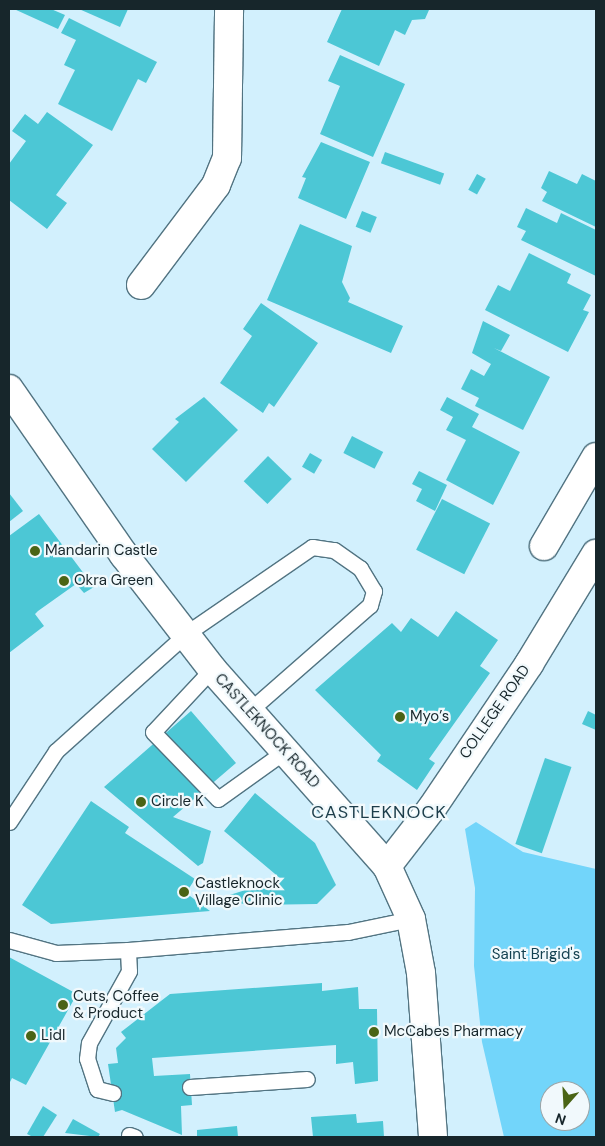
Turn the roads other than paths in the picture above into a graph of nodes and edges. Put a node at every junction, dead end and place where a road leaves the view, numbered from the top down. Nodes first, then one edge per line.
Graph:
1 (229, 9) edge
2 (141, 285) dead end
3 (9, 390) edge
4 (596, 458) edge
5 (544, 546) dead end
6 (596, 554) edge
7 (186, 633) junction
8 (212, 669) junction
9 (249, 711) junction
10 (285, 751) junction
11 (9, 822) edge
12 (387, 866) junction
13 (411, 919) junction
14 (9, 940) edge
15 (128, 950) junction
16 (307, 1079) dead end
17 (190, 1087) dead end
18 (113, 1093) dead end
19 (433, 1137) edge

1 - 2 main road
3 - 7 main road, CASTLEKNOCK ROAD
4 - 5 main road
6 - 12 main road, COLLEGE ROAD
7 - 8 main road, CASTLEKNOCK ROAD
7 - 9 lane
7 - 11 lane
8 - 9 main road, CASTLEKNOCK ROAD
8 - 10 lane
9 - 10 main road, CASTLEKNOCK ROAD
10 - 12 main road, CASTLEKNOCK ROAD
12 - 13 main road, CASTLEKNOCK ROAD
13 - 15 lane
13 - 19 main road, CASTLEKNOCK ROAD
14 - 15 lane
15 - 18 lane
16 - 17 lane

